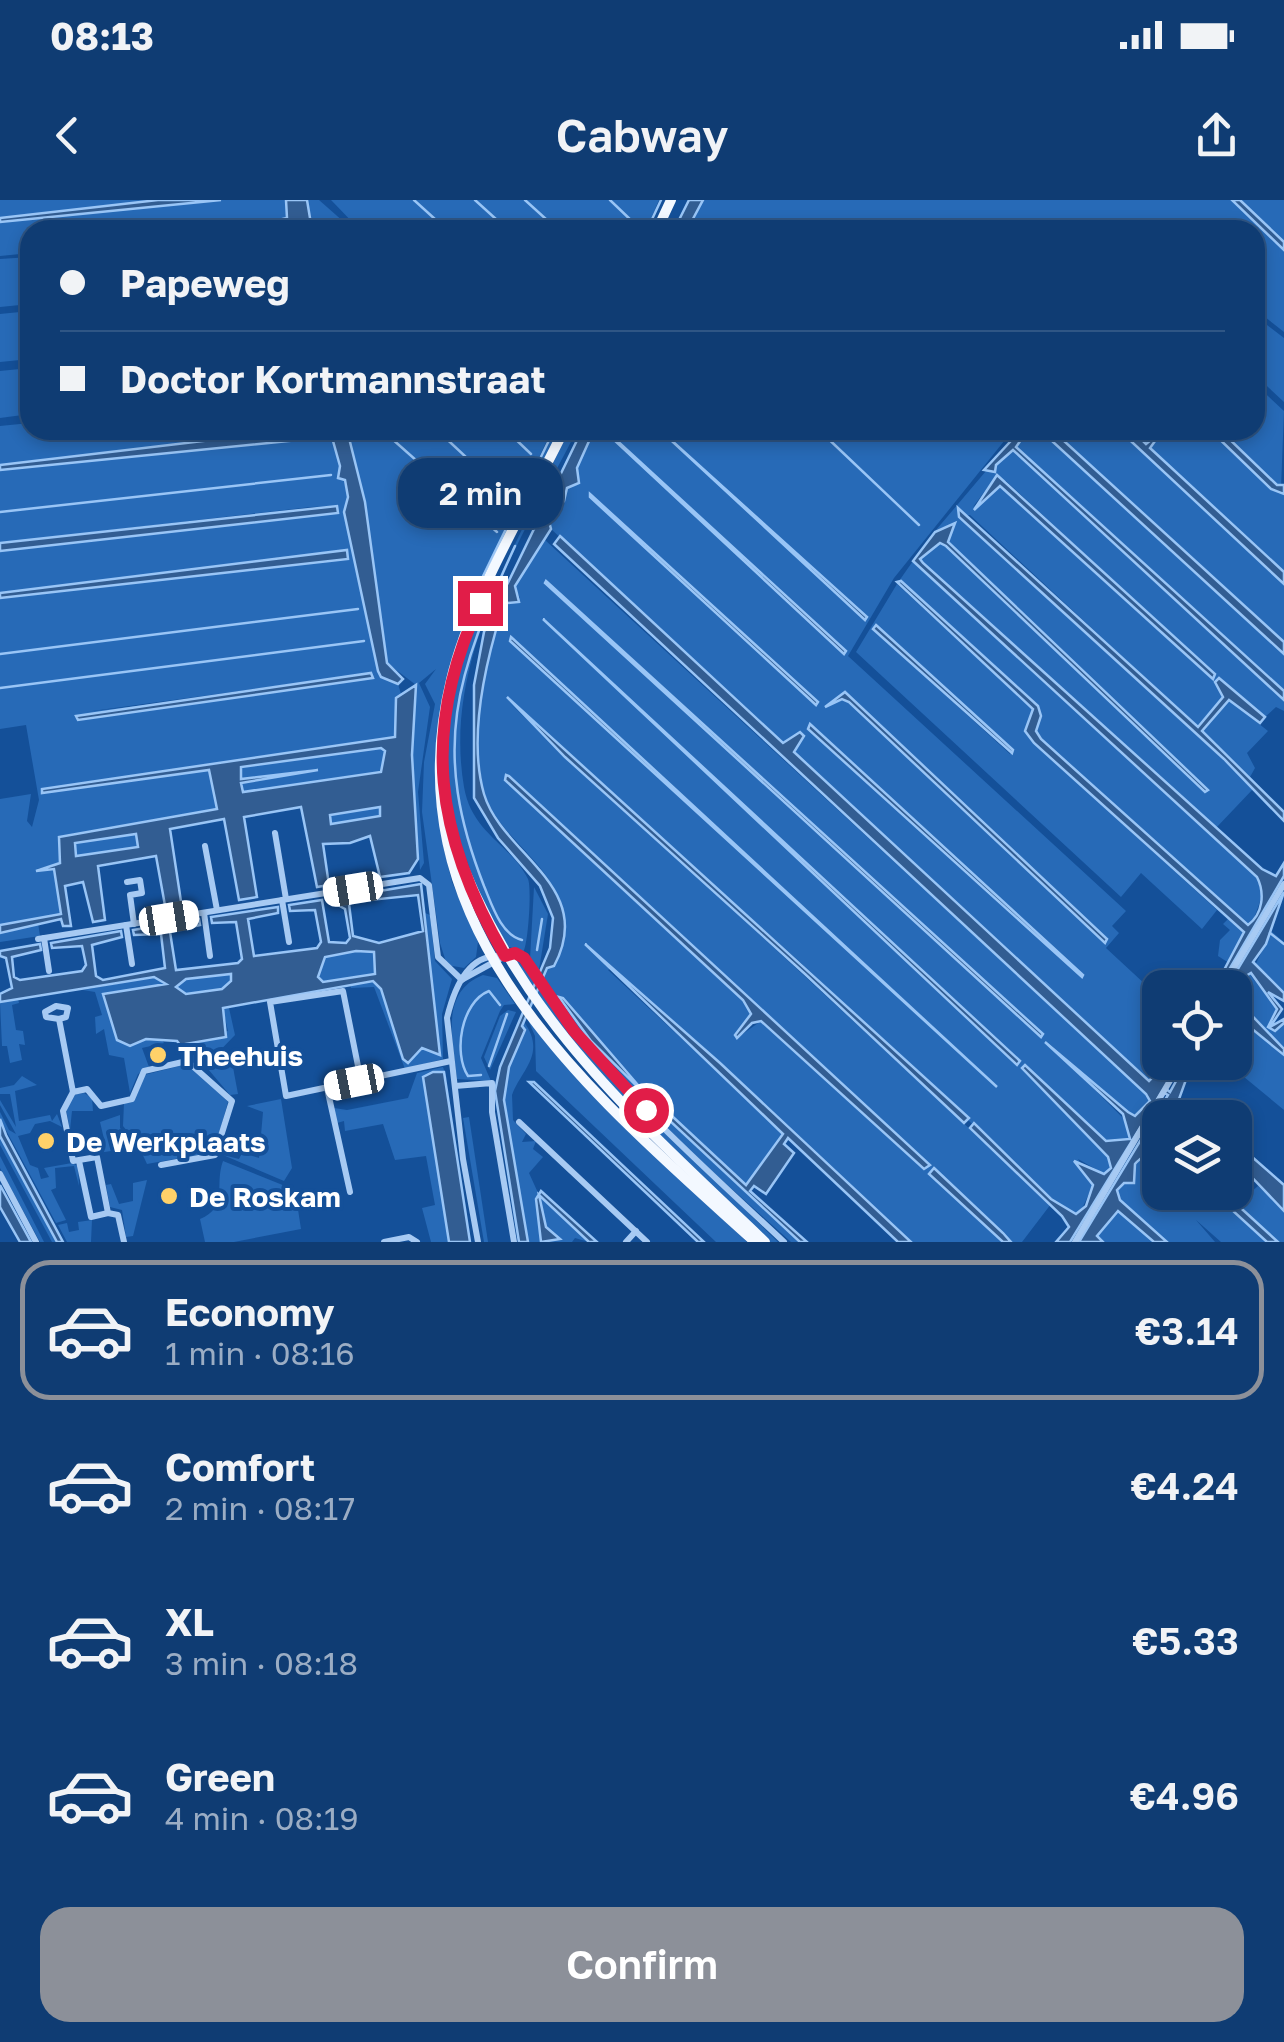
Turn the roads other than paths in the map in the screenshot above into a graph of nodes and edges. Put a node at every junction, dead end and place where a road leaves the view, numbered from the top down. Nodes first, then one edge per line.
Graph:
1 (559, 440) edge
2 (446, 822) junction
3 (275, 833) dead end
4 (205, 846) dead end
5 (127, 882) dead end
6 (1284, 884) edge
7 (284, 900) junction
8 (217, 910) junction
9 (204, 913) junction
10 (130, 924) junction
11 (289, 942) dead end
12 (210, 956) dead end
13 (505, 956) junction
14 (491, 961) junction
15 (132, 964) dead end
16 (1233, 970) edge
17 (49, 971) dead end
18 (462, 980) junction
19 (59, 1019) dead end
20 (451, 1061) junction
21 (1172, 1080) edge
22 (360, 1081) junction
23 (454, 1086) junction
24 (327, 1088) junction
25 (74, 1092) junction
26 (518, 1122) dead end
27 (79, 1161) junction
28 (161, 1165) dead end
29 (0, 1174) edge
30 (350, 1192) dead end
31 (108, 1213) junction
32 (636, 1231) junction
33 (416, 1240) edge
34 (36, 1242) edge
35 (124, 1242) edge
36 (384, 1242) edge
37 (478, 1242) edge
38 (514, 1242) edge
39 (626, 1242) edge
40 (647, 1242) edge
41 (755, 1242) edge
42 (765, 1242) edge
43 (784, 1242) edge
44 (1075, 1242) edge

1 - 2 main road
2 - 13 main road
2 - 14 main road
3 - 7 street
4 - 8 street
5 - 10 street
6 - 16 street
7 - 8 street
7 - 11 street
7 - 18 street
8 - 9 street
9 - 10 street
9 - 12 street
10 - 15 street
10 - 17 street
13 - 14 street
13 - 42 main road
13 - 43 street
14 - 18 street
14 - 41 main road
18 - 20 street
19 - 25 street
20 - 22 street
20 - 23 street
21 - 44 street
22 - 24 street
22 - 24 street
23 - 37 street
23 - 38 street
24 - 30 street
25 - 27 street
25 - 28 street
26 - 32 street
27 - 31 street
27 - 31 street
29 - 34 street
31 - 35 street
32 - 39 street
32 - 40 street
33 - 36 street

